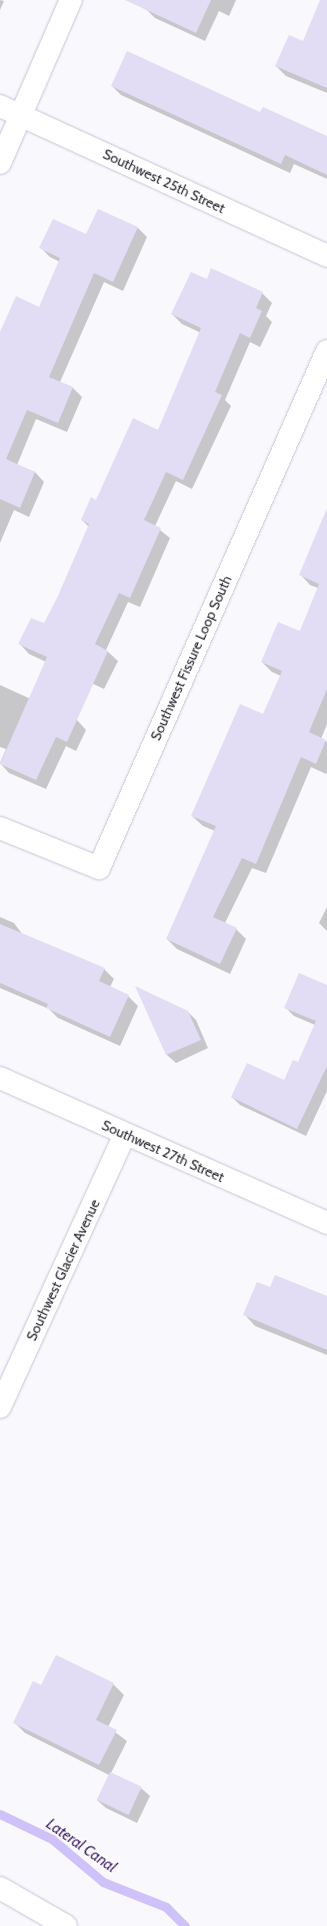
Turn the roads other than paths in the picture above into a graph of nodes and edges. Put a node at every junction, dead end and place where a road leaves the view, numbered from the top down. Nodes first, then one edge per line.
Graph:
1 (71, 0) edge
2 (0, 106) edge
3 (21, 116) junction
4 (0, 162) edge
5 (327, 256) edge
6 (327, 351) edge
7 (0, 828) edge
8 (0, 1078) edge
9 (125, 1134) junction
10 (327, 1223) edge
11 (0, 1407) edge
12 (0, 1888) edge
13 (66, 1926) edge

1 - 3 street
2 - 3 street, Southwest 25th Street
3 - 4 street
3 - 5 street, Southwest 25th Street
6 - 7 street, Southwest Fissure Loop South
8 - 9 street, Southwest 27th Street
9 - 10 street, Southwest 27th Street
9 - 11 street, Southwest Glacier Avenue
12 - 13 street

